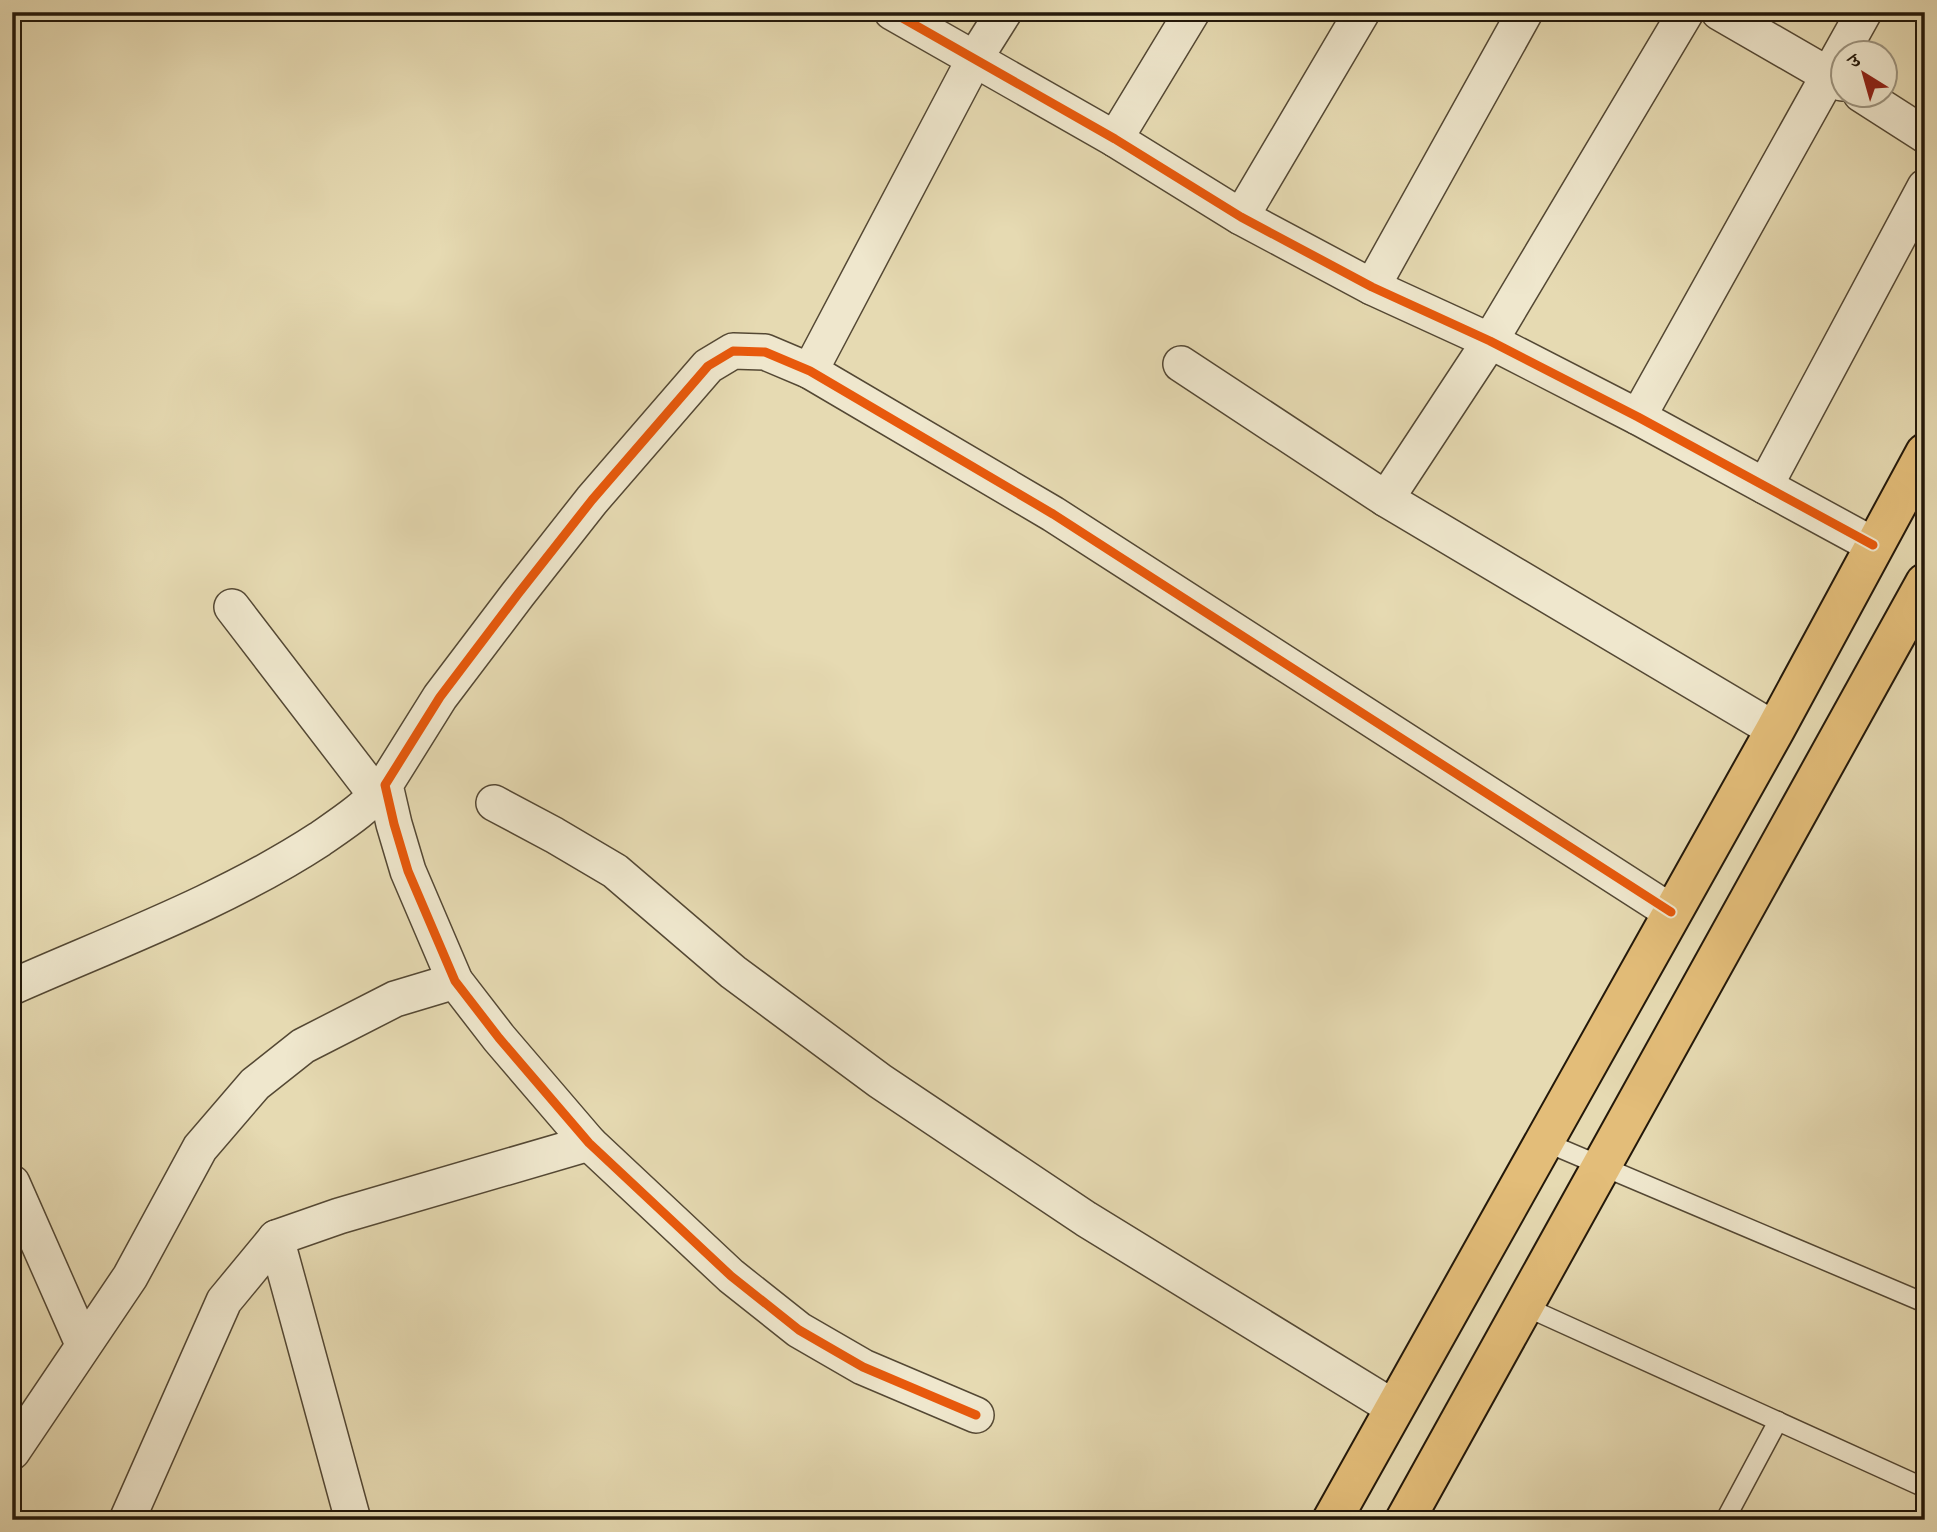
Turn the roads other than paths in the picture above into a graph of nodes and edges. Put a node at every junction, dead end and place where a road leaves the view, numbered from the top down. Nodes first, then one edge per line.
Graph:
1 (892, 12) edge
2 (1004, 12) edge
3 (1192, 12) edge
4 (1362, 12) edge
5 (1525, 12) edge
6 (1686, 12) edge
7 (1719, 12) edge
8 (1864, 12) edge
9 (1853, 38) edge
10 (975, 58) junction
11 (1828, 73) edge
12 (1828, 92) edge
13 (1883, 108) edge
14 (1925, 135) edge
15 (1115, 139) junction
16 (1925, 187) edge
17 (1241, 217) junction
18 (1372, 287) junction
19 (1490, 341) junction
20 (1181, 364) dead end
21 (810, 371) junction
22 (1638, 417) junction
23 (1925, 453) edge
24 (1765, 486) junction
25 (1386, 499) junction
26 (1873, 545) junction
27 (1925, 583) edge
28 (232, 607) dead end
29 (1775, 730) junction
30 (381, 790) junction
31 (494, 803) dead end
32 (1671, 912) junction
33 (455, 981) junction
34 (12, 987) edge
35 (1545, 1142) junction
36 (589, 1143) junction
37 (1602, 1164) junction
38 (12, 1183) edge
39 (276, 1238) junction
40 (1925, 1303) edge
41 (1524, 1306) junction
42 (83, 1344) junction
43 (1394, 1408) junction
44 (975, 1415) dead end
45 (1777, 1421) junction
46 (12, 1452) edge
47 (1925, 1488) edge
48 (127, 1520) edge
49 (353, 1520) edge
50 (1332, 1520) edge
51 (1405, 1520) edge
52 (1724, 1520) edge

1 - 10 street
2 - 10 street
3 - 15 street
4 - 17 street
5 - 18 street
6 - 19 street
7 - 11 street
8 - 9 street
10 - 15 street
10 - 21 street
12 - 22 street
13 - 14 street
15 - 17 street
16 - 24 street
17 - 18 street
18 - 19 street
19 - 22 street
19 - 25 street
20 - 25 street
21 - 30 street
21 - 32 street
22 - 24 street
23 - 26 main road
24 - 26 street
25 - 29 street
26 - 29 main road
27 - 37 main road
28 - 30 street
29 - 32 main road
30 - 33 street
30 - 34 street
31 - 43 street
32 - 35 main road
33 - 36 street
33 - 42 street
35 - 37 lane
35 - 43 main road
36 - 39 street
36 - 44 street
37 - 40 lane
37 - 41 main road
38 - 42 street
39 - 48 street
39 - 49 street
41 - 45 lane
41 - 51 main road
42 - 46 street
43 - 50 main road
45 - 47 lane
45 - 52 lane

